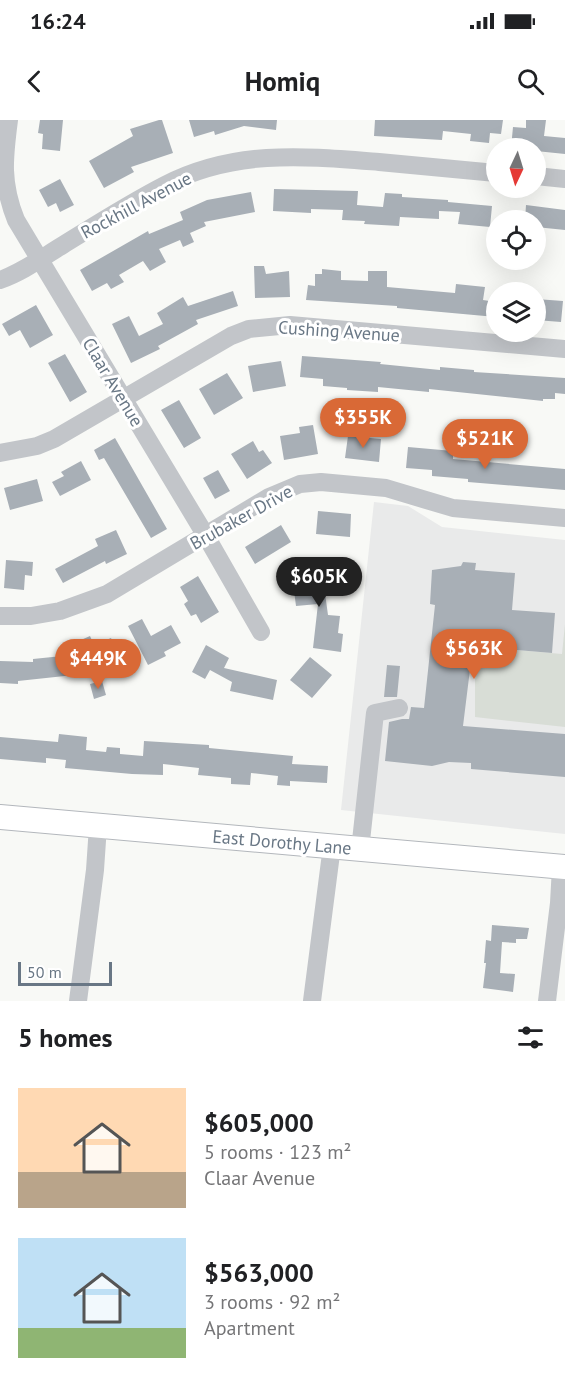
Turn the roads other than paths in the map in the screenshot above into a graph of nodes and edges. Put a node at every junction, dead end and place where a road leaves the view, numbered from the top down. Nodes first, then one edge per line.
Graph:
1 (6, 126) edge
2 (486, 172) edge
3 (546, 177) edge
4 (565, 179) edge
5 (39, 260) junction
6 (0, 280) edge
7 (565, 349) edge
8 (123, 399) junction
9 (0, 453) edge
10 (565, 518) edge
11 (206, 536) junction
12 (0, 616) edge
13 (261, 632) dead end
14 (399, 708) dead end
15 (0, 817) edge
16 (99, 826) junction
17 (332, 846) junction
18 (360, 850) junction
19 (563, 867) edge
20 (78, 1001) edge
21 (312, 1001) edge
22 (547, 1001) edge

1 - 5 street, Claar Avenue
2 - 5 street, Rockhill Avenue
3 - 4 street
5 - 6 street, Rockhill Avenue
5 - 8 street, Claar Avenue
7 - 8 street, Cushing Avenue
8 - 9 street, Cushing Avenue
8 - 11 street, Claar Avenue
10 - 11 street, Brubaker Drive
11 - 12 street, Brubaker Drive
11 - 13 street, Claar Avenue
14 - 18 street
15 - 16 main road, East Dorothy Lane
16 - 17 main road, East Dorothy Lane
16 - 20 street
17 - 18 main road, East Dorothy Lane
17 - 21 street
18 - 19 main road, East Dorothy Lane
19 - 22 street

